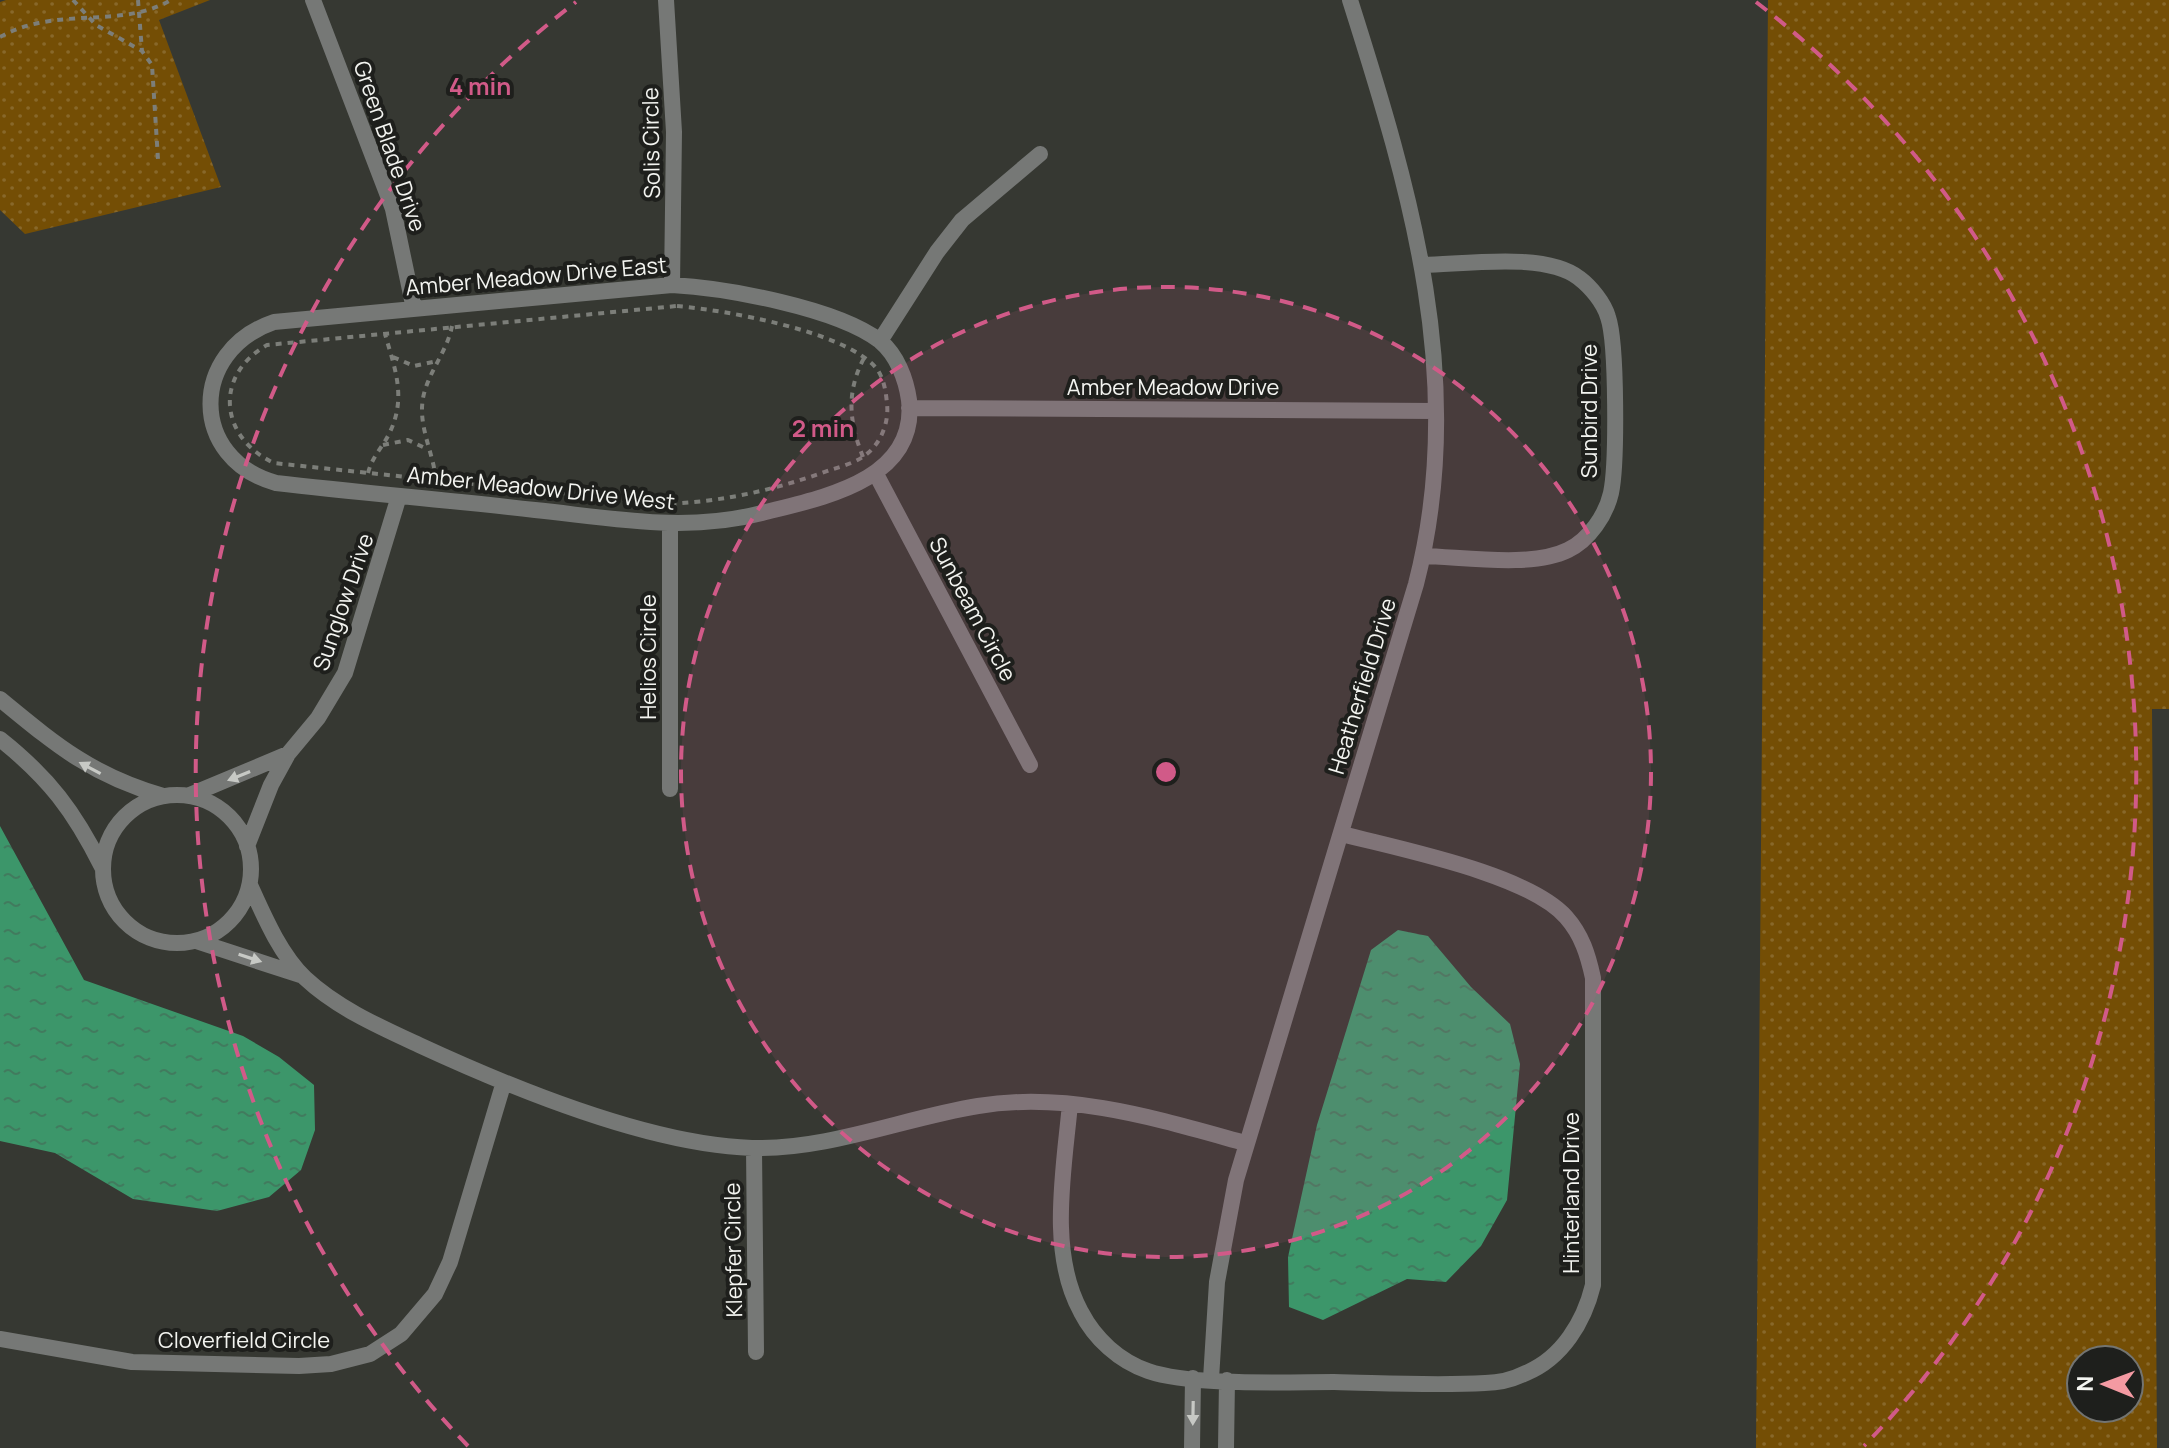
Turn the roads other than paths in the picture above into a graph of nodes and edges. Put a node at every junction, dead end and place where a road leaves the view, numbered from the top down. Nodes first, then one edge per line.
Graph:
1 (313, 0) edge
2 (666, 0) edge
3 (1350, 0) edge
4 (1040, 154) dead end
5 (1424, 265) junction
6 (672, 285) junction
7 (414, 309) junction
8 (880, 341) junction
9 (210, 405) joint
10 (909, 408) junction
11 (1436, 411) junction
12 (876, 474) junction
13 (399, 496) junction
14 (670, 526) junction
15 (1423, 556) junction
16 (0, 699) edge
17 (0, 739) edge
18 (288, 754) junction
19 (1030, 765) dead end
20 (670, 789) dead end
21 (163, 796) junction
22 (190, 796) junction
23 (1342, 834) junction
24 (247, 846) junction
25 (102, 867) junction
26 (250, 885) junction
27 (196, 941) junction
28 (303, 976) junction
29 (503, 1085) junction
30 (1070, 1104) junction
31 (1245, 1143) junction
32 (754, 1148) junction
33 (0, 1339) edge
34 (756, 1352) dead end
35 (1193, 1378) junction
36 (1219, 1379) junction
37 (1192, 1448) edge
38 (1226, 1448) edge

1 - 7 street, Green Blade Drive
2 - 6 street, Solis Circle
3 - 5 street, Heatherfield Drive
4 - 8 street
5 - 11 street, Heatherfield Drive
5 - 15 street, Sunbird Drive
6 - 7 street, Amber Meadow Drive East
6 - 8 street, Amber Meadow Drive East
7 - 9 street, Amber Meadow Drive East
8 - 10 street
9 - 13 street, Amber Meadow Drive West
10 - 11 street, Amber Meadow Drive
10 - 12 street, Amber Meadow Drive West
11 - 15 street, Heatherfield Drive
12 - 14 street, Amber Meadow Drive West
12 - 19 street, Sunbeam Circle
13 - 14 street, Amber Meadow Drive West
13 - 18 street, Sunglow Drive
14 - 20 street, Helios Circle
15 - 23 street, Heatherfield Drive
21 -> 16 street
17 - 25 street
18 -> 22 street, Sunglow Drive
18 - 24 street, Sunglow Drive
21 - 22 street
21 - 25 street
22 - 24 street
23 - 31 street, Heatherfield Drive
23 - 36 street, Hinterland Drive
24 - 26 street
25 - 27 street
26 - 27 street
26 - 28 street
27 -> 28 street
28 - 29 street
29 - 32 street
29 - 33 street, Cloverfield Circle
30 - 31 street
30 - 32 street
30 - 35 street, Hinterland Drive
31 - 36 street, Heatherfield Drive
32 - 34 street, Klepfer Circle
35 - 36 street, Hinterland Drive
35 -> 37 street
36 - 38 street, Heatherfield Drive

